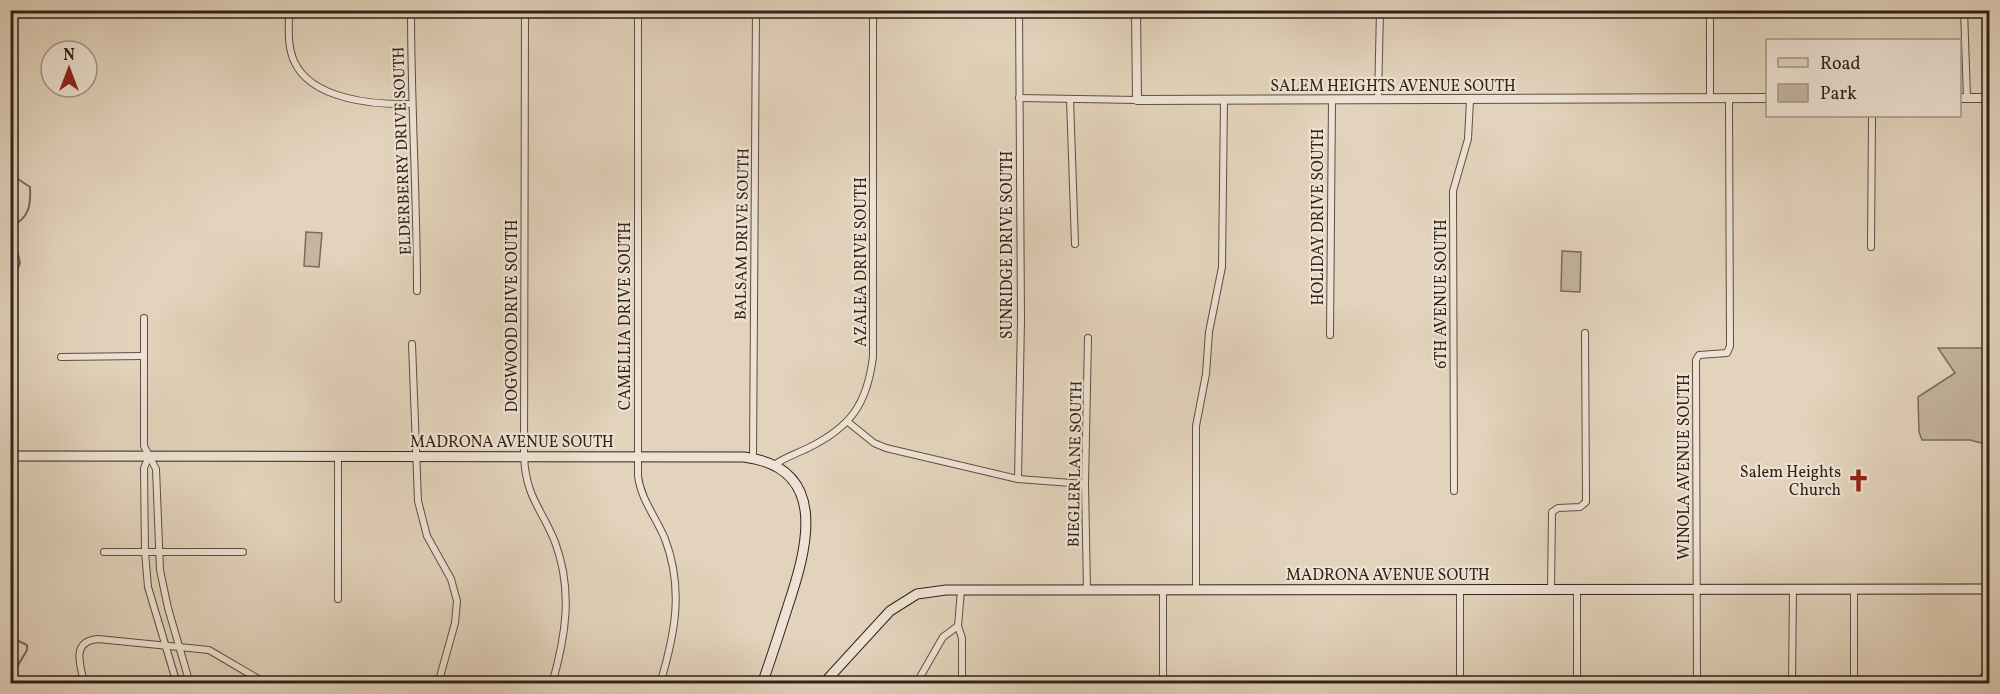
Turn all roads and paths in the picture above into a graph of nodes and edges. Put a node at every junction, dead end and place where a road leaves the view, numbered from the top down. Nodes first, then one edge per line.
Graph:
1 (289, 10) edge
2 (411, 10) edge
3 (525, 10) edge
4 (638, 10) edge
5 (756, 10) edge
6 (873, 10) edge
7 (1019, 10) edge
8 (1136, 10) edge
9 (1380, 10) edge
10 (1710, 10) edge
11 (1964, 10) edge
12 (1019, 98) junction
13 (1963, 98) edge
14 (1989, 98) edge
15 (1070, 99) junction
16 (1710, 99) junction
17 (1730, 99) junction
18 (1766, 99) edge
19 (1137, 100) junction
20 (1332, 100) junction
21 (1378, 100) junction
22 (1470, 100) junction
23 (1224, 101) junction
24 (411, 104) junction
25 (1872, 117) edge
26 (1076, 244) dead end
27 (1871, 247) dead end
28 (417, 291) dead end
29 (144, 318) dead end
30 (1586, 333) dead end
31 (1330, 335) dead end
32 (1088, 338) dead end
33 (412, 344) dead end
34 (143, 356) junction
35 (61, 357) dead end
36 (848, 422) junction
37 (10, 456) edge
38 (149, 456) junction
39 (415, 456) junction
40 (524, 456) junction
41 (637, 456) junction
42 (338, 457) junction
43 (753, 458) junction
44 (774, 465) junction
45 (1018, 479) junction
46 (1085, 484) junction
47 (1455, 490) dead end
48 (158, 551) junction
49 (104, 552) dead end
50 (145, 552) junction
51 (243, 552) dead end
52 (1793, 588) junction
53 (1854, 588) junction
54 (1989, 588) edge
55 (1460, 589) junction
56 (1551, 589) junction
57 (1577, 589) junction
58 (1697, 589) junction
59 (961, 590) junction
60 (1087, 590) junction
61 (1163, 590) junction
62 (1196, 590) junction
63 (338, 599) dead end
64 (958, 626) junction
65 (165, 644) junction
66 (179, 645) junction
67 (1989, 670) edge
68 (83, 678) dead end
69 (177, 684) edge
70 (190, 684) edge
71 (267, 684) edge
72 (438, 684) edge
73 (552, 684) edge
74 (660, 684) edge
75 (762, 684) edge
76 (823, 684) edge
77 (916, 684) edge
78 (962, 684) edge
79 (1163, 684) edge
80 (1460, 684) edge
81 (1577, 684) edge
82 (1697, 684) edge
83 (1792, 684) edge
84 (1854, 684) edge
85 (1983, 684) edge

1 - 24 street
2 - 24 street, ELDERBERRY DRIVE SOUTH
3 - 40 street, DOGWOOD DRIVE SOUTH
4 - 41 street, CAMELLIA DRIVE SOUTH
5 - 43 street, BALSAM DRIVE SOUTH
6 - 36 street, AZALEA DRIVE SOUTH
7 - 12 street, SUNRIDGE DRIVE SOUTH
8 - 19 street
9 - 21 street
10 - 16 street
11 - 13 street
12 - 15 street, SALEM HEIGHTS AVENUE SOUTH
12 - 45 street, SUNRIDGE DRIVE SOUTH
13 - 14 street
15 - 19 street, SALEM HEIGHTS AVENUE SOUTH
15 - 26 street
16 - 17 street, SALEM HEIGHTS AVENUE SOUTH
16 - 22 street, SALEM HEIGHTS AVENUE SOUTH
17 - 18 street, SALEM HEIGHTS AVENUE SOUTH
17 - 58 street, WINOLA AVENUE SOUTH
19 - 23 street, SALEM HEIGHTS AVENUE SOUTH
20 - 21 street, SALEM HEIGHTS AVENUE SOUTH
20 - 23 street, SALEM HEIGHTS AVENUE SOUTH
20 - 31 street, HOLIDAY DRIVE SOUTH
21 - 22 street, SALEM HEIGHTS AVENUE SOUTH
22 - 47 street, 6TH AVENUE SOUTH
23 - 62 street
24 - 28 street, ELDERBERRY DRIVE SOUTH
25 - 27 street
29 - 34 street
30 - 56 street
32 - 46 street, BIEGLER LANE SOUTH
33 - 39 street
34 - 35 street
34 - 38 street
36 - 44 street, AZALEA DRIVE SOUTH
36 - 45 street
37 - 38 main road, MADRONA AVENUE SOUTH
38 - 42 main road, MADRONA AVENUE SOUTH
38 - 48 street
38 - 50 street
39 - 40 main road, MADRONA AVENUE SOUTH
39 - 42 main road, MADRONA AVENUE SOUTH
39 - 72 street
40 - 41 main road, MADRONA AVENUE SOUTH
40 - 73 street, DOGWOOD DRIVE SOUTH
41 - 43 main road, MADRONA AVENUE SOUTH
41 - 74 street, CAMELLIA DRIVE SOUTH
42 - 63 street
43 - 44 main road, MADRONA AVENUE SOUTH
44 - 75 main road, MADRONA AVENUE SOUTH
45 - 46 street
46 - 60 street, BIEGLER LANE SOUTH
48 - 50 street
48 - 51 street
48 - 66 street
49 - 50 street
50 - 65 street
52 - 53 main road, MADRONA AVENUE SOUTH
52 - 58 main road, MADRONA AVENUE SOUTH
52 - 83 street
53 - 54 main road, MADRONA AVENUE SOUTH
53 - 84 street
55 - 56 main road, MADRONA AVENUE SOUTH
55 - 62 main road, MADRONA AVENUE SOUTH
55 - 80 street
56 - 57 main road, MADRONA AVENUE SOUTH
57 - 58 main road, MADRONA AVENUE SOUTH
57 - 81 street
58 - 82 street, WINOLA AVENUE SOUTH
59 - 60 main road, MADRONA AVENUE SOUTH
59 - 64 street
59 - 76 main road, MADRONA AVENUE SOUTH
60 - 61 main road, MADRONA AVENUE SOUTH
61 - 62 main road, MADRONA AVENUE SOUTH
61 - 79 street
64 - 77 street
64 - 78 street
65 - 66 street
65 - 68 street
65 - 69 street
66 - 70 street
66 - 71 street
67 - 85 main road

